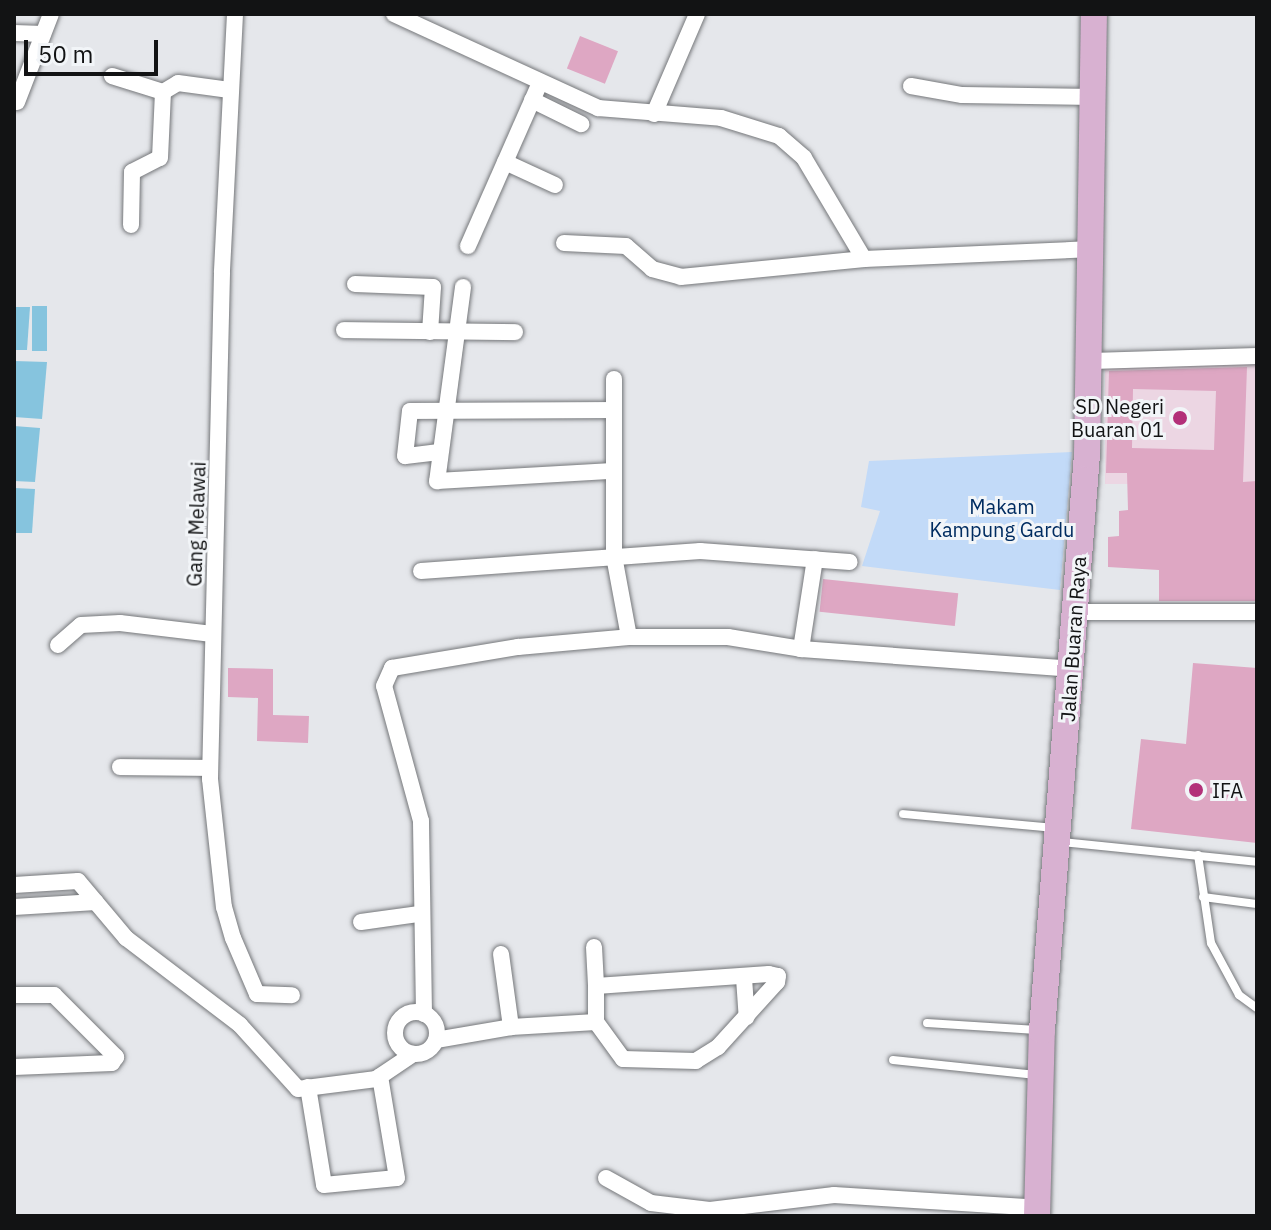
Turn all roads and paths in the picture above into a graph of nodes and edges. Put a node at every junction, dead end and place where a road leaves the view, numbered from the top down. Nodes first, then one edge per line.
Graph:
1 (51, 14) edge
2 (235, 14) edge
3 (394, 14) edge
4 (697, 14) edge
5 (1094, 14) edge
6 (413, 18) edge
7 (14, 33) edge
8 (43, 34) junction
9 (112, 76) dead end
10 (540, 83) junction
11 (911, 86) dead end
12 (230, 90) junction
13 (163, 92) junction
14 (1095, 97) junction
15 (532, 100) junction
16 (17, 102) dead end
17 (654, 114) junction
18 (581, 124) dead end
19 (505, 162) junction
20 (555, 185) dead end
21 (131, 225) dead end
22 (564, 243) dead end
23 (468, 246) dead end
24 (1092, 249) junction
25 (864, 259) junction
26 (355, 284) dead end
27 (463, 287) dead end
28 (344, 330) dead end
29 (430, 332) junction
30 (457, 332) junction
31 (515, 332) dead end
32 (1257, 356) edge
33 (1091, 361) junction
34 (614, 379) dead end
35 (611, 410) junction
36 (445, 413) junction
37 (439, 452) junction
38 (613, 471) junction
39 (614, 556) junction
40 (815, 559) junction
41 (850, 562) dead end
42 (421, 571) dead end
43 (1075, 612) junction
44 (1257, 612) edge
45 (212, 634) junction
46 (629, 637) junction
47 (58, 645) dead end
48 (801, 649) junction
49 (1071, 669) junction
50 (120, 767) dead end
51 (209, 768) junction
52 (903, 814) dead end
53 (1057, 835) junction
54 (1198, 855) junction
55 (1257, 862) edge
56 (14, 885) edge
57 (1203, 897) junction
58 (96, 902) junction
59 (1257, 904) edge
60 (14, 907) edge
61 (419, 914) junction
62 (361, 922) dead end
63 (594, 947) dead end
64 (501, 954) dead end
65 (744, 978) junction
66 (596, 986) junction
67 (14, 995) edge
68 (292, 995) dead end
69 (1257, 1008) edge
70 (424, 1014) junction
71 (747, 1017) junction
72 (596, 1022) junction
73 (927, 1023) dead end
74 (511, 1027) junction
75 (1042, 1030) junction
76 (436, 1040) junction
77 (413, 1054) junction
78 (893, 1060) dead end
79 (14, 1067) edge
80 (1041, 1075) junction
81 (380, 1076) junction
82 (308, 1087) junction
83 (606, 1178) dead end
84 (672, 1211) edge
85 (1038, 1212) edge

1 - 8 street
2 - 12 street, Gang Melawai
3 - 6 street
4 - 17 street
5 - 14 main road, Jalan Buaran Raya
6 - 10 street
7 - 8 street
8 - 16 street
9 - 13 street
10 - 15 street
10 - 17 street
11 - 14 street
12 - 13 street
12 - 45 street, Gang Melawai
13 - 21 street
14 - 24 main road, Jalan Buaran Raya
15 - 18 street
15 - 19 street
17 - 25 street
19 - 20 street
19 - 23 street
22 - 25 street
24 - 25 street
24 - 33 main road, Jalan Buaran Raya
26 - 29 street
27 - 30 street
28 - 29 street
29 - 30 street
30 - 31 street
30 - 36 street
32 - 33 street
33 - 43 main road, Jalan Buaran Raya
34 - 35 street
35 - 36 street
35 - 38 street
36 - 37 street
36 - 37 street
37 - 38 street
38 - 39 street
39 - 40 street
39 - 42 street
39 - 46 street
40 - 41 street
40 - 48 street
43 - 44 street
43 - 49 main road, Jalan Buaran Raya
45 - 47 street
45 - 51 street, Gang Melawai
46 - 48 street
46 - 61 street
48 - 49 street
49 - 53 main road, Jalan Buaran Raya
50 - 51 street
51 - 68 street, Gang Melawai
52 - 53 lane
53 - 54 lane
53 - 75 main road, Jalan Buaran Raya
54 - 55 lane
54 - 57 lane
56 - 58 street
57 - 59 lane
57 - 69 lane
58 - 60 street
58 - 82 street
61 - 62 street
61 - 70 street
63 - 66 street
64 - 74 street
65 - 66 street
65 - 71 street
65 - 71 street
66 - 72 street
67 - 79 street
70 - 76 street
70 - 77 street
71 - 72 street
72 - 74 street
73 - 75 lane
74 - 76 street
75 - 80 main road, Jalan Buaran Raya
76 - 77 street
77 - 81 street
78 - 80 lane
80 - 85 main road, Jalan Buaran Raya
81 - 82 street
81 - 82 street
83 - 84 street
84 - 85 street

